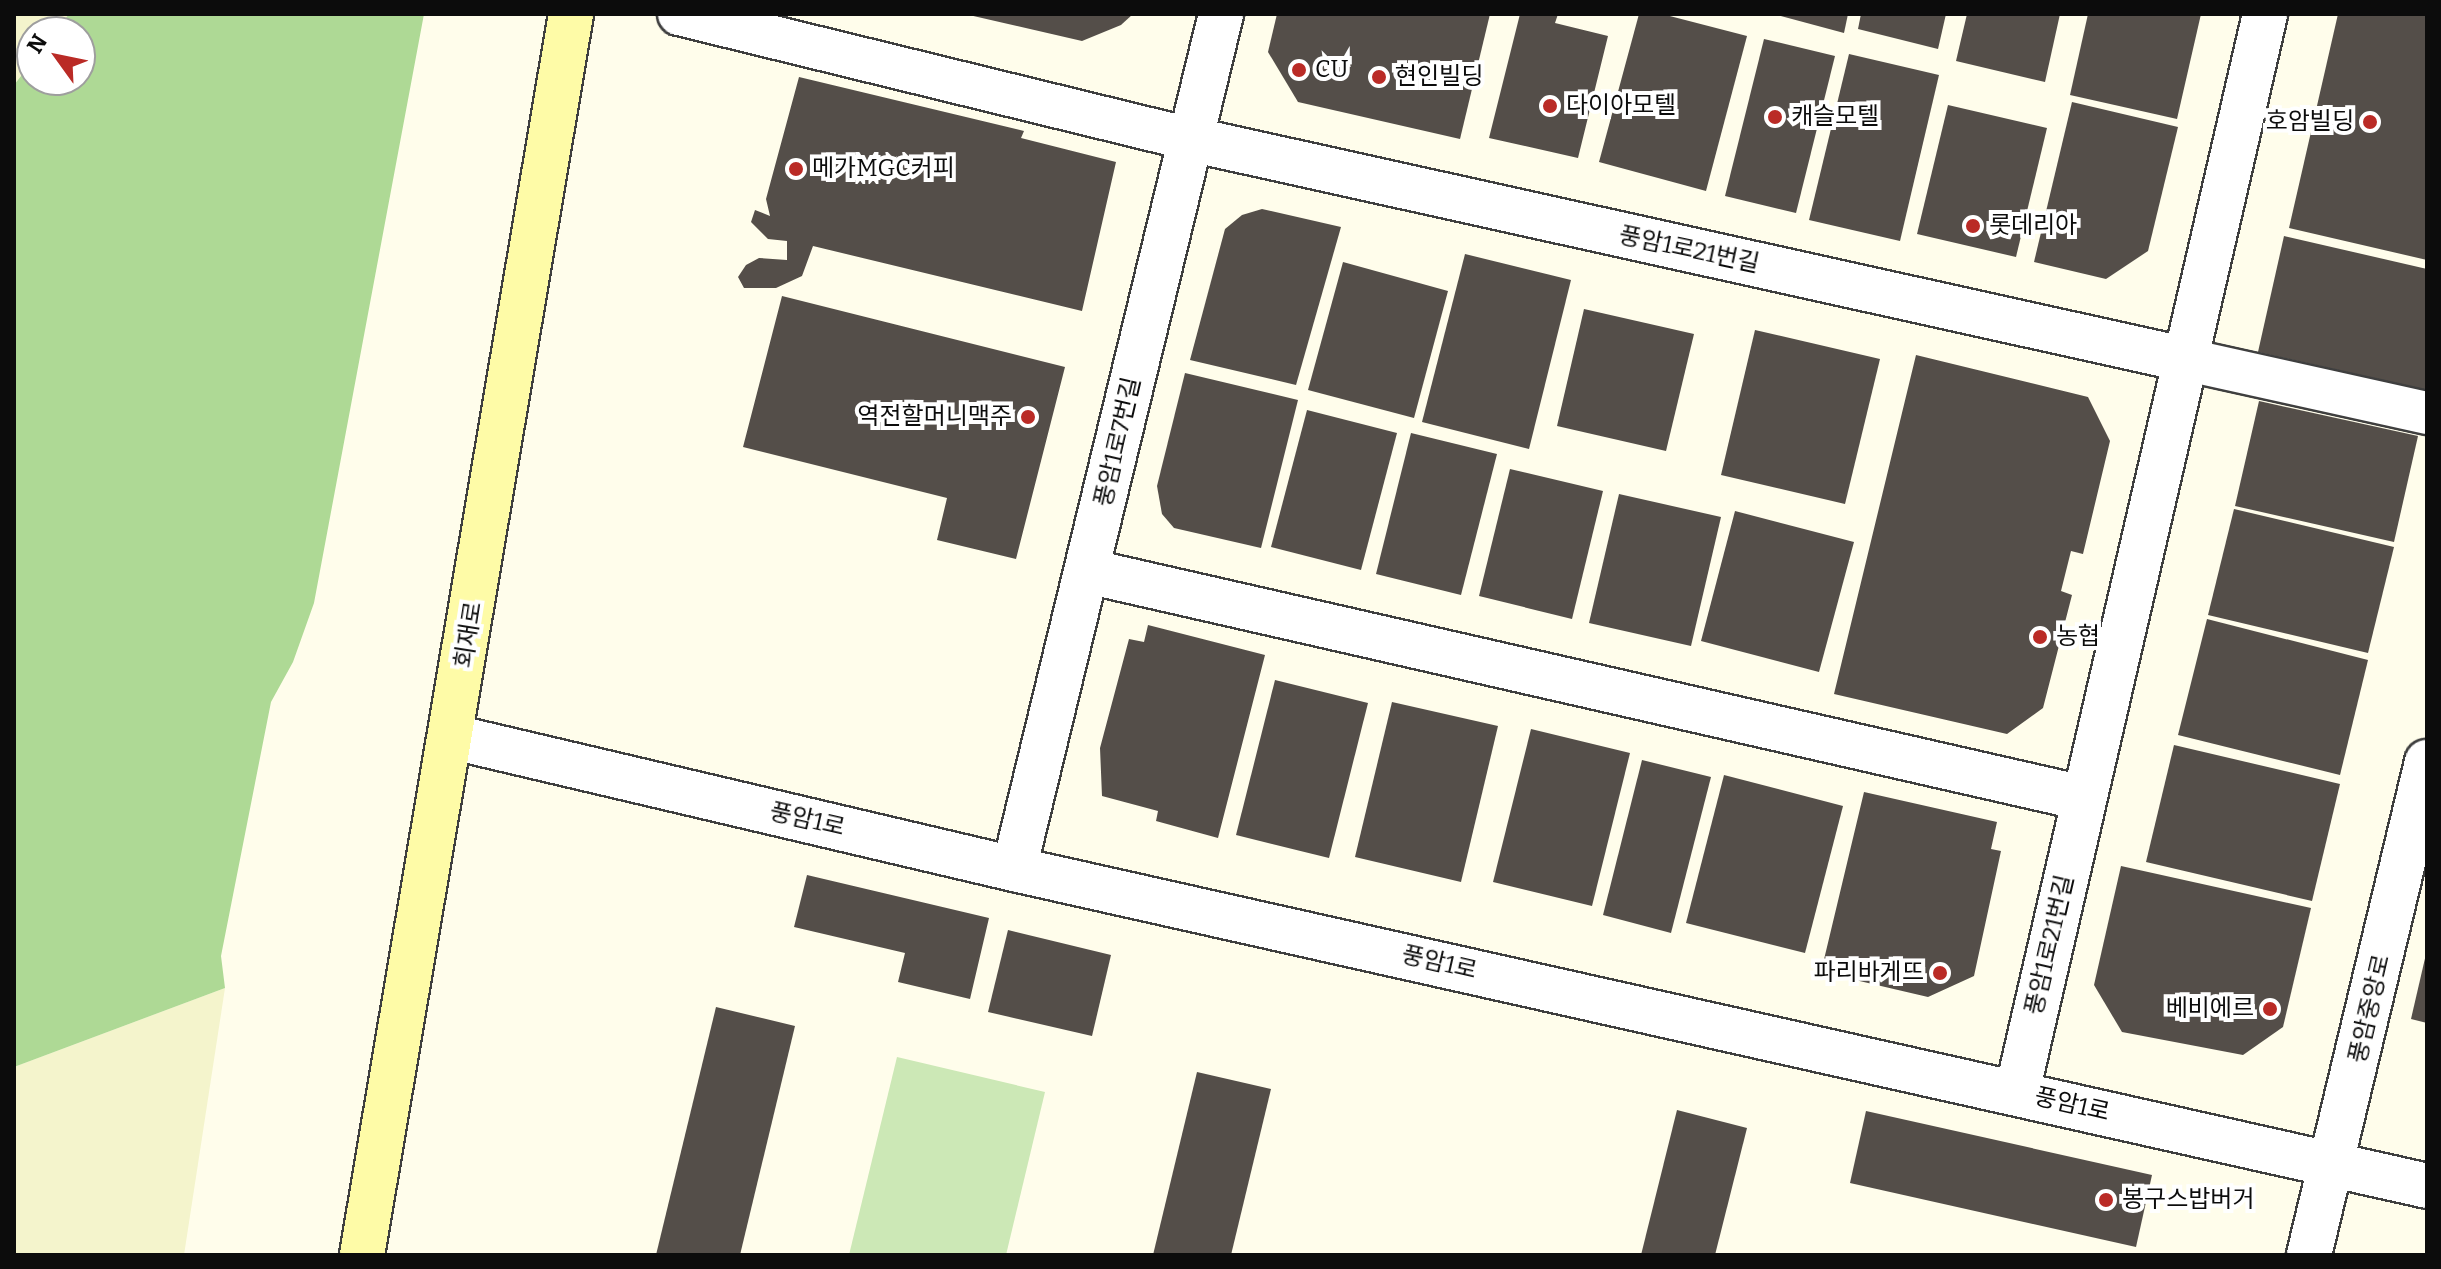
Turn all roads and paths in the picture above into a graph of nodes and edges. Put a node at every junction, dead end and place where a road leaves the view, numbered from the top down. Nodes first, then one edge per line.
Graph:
1 (571, 14) edge
2 (679, 14) edge
3 (1221, 14) edge
4 (2265, 14) edge
5 (1190, 139) junction
6 (2188, 360) junction
7 (2427, 413) edge
8 (1087, 571) junction
9 (453, 737) junction
10 (2427, 762) edge
11 (2083, 798) junction
12 (1014, 869) junction
13 (2017, 1092) junction
14 (2334, 1165) junction
15 (2427, 1186) edge
16 (362, 1255) edge
17 (2309, 1255) edge

1 - 9 main road, 회재로
2 - 5 street
3 - 5 street, 풍암1로7번길
4 - 6 street, 풍암1로21번길
5 - 6 street, 풍암1로21번길
5 - 8 street, 풍암1로7번길
6 - 7 street, 풍암1로21번길
6 - 11 street, 풍암1로21번길
8 - 11 street
8 - 12 street, 풍암1로7번길
9 - 12 street, 풍암1로
9 - 16 main road, 회재로
10 - 14 street, 풍암중앙로
11 - 13 street, 풍암1로21번길
12 - 13 street, 풍암1로
13 - 14 street, 풍암1로
14 - 15 street, 풍암1로
14 - 17 street, 풍암중앙로

